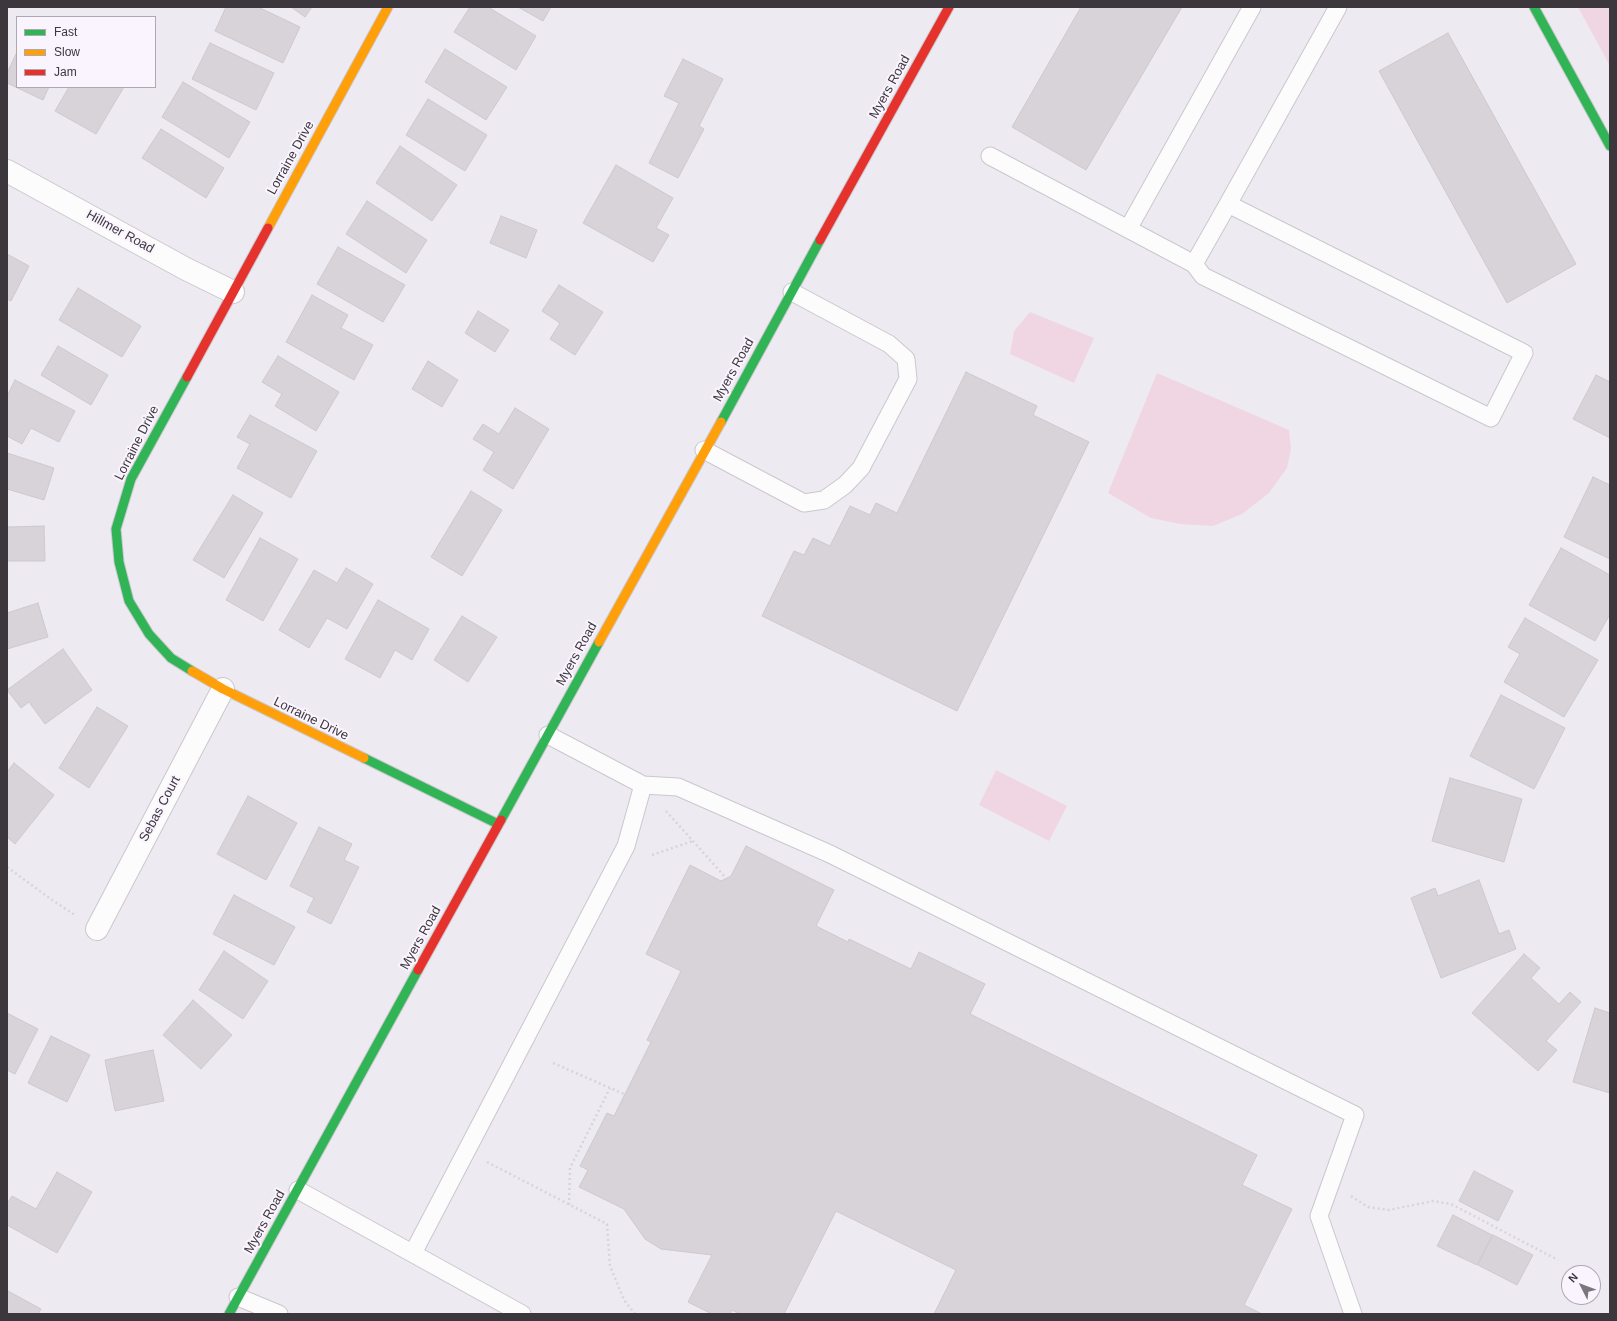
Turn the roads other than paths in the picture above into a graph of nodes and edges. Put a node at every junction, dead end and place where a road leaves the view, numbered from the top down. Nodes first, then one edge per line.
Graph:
1 (388, 7) edge
2 (949, 7) edge
3 (1252, 7) edge
4 (1338, 7) edge
5 (1534, 7) edge
6 (1610, 146) edge
7 (990, 156) dead end
8 (7, 171) edge
9 (1228, 204) junction
10 (1128, 229) junction
11 (1194, 264) junction
12 (233, 292) junction
13 (792, 292) junction
14 (704, 450) junction
15 (222, 689) junction
16 (548, 735) junction
17 (643, 785) junction
18 (498, 824) junction
19 (97, 929) road end
20 (298, 1190) junction
21 (413, 1253) junction
22 (238, 1297) junction
23 (229, 1314) edge
24 (279, 1314) edge
25 (522, 1314) edge
26 (1353, 1314) edge

1 - 12 main road, Lorraine Drive
2 - 13 main road, Myers Road
3 - 10 lane
4 - 9 lane
5 - 6 main road
7 - 10 lane
8 - 12 street, Hillmer Road
9 - 11 lane
9 - 11 lane
10 - 11 lane
12 - 15 main road, Lorraine Drive
13 - 14 main road, Myers Road
13 - 14 lane
14 - 16 main road, Myers Road
15 - 18 main road, Lorraine Drive
15 - 19 street, Sebas Court
16 - 17 lane
16 - 18 main road, Myers Road
17 - 21 lane
17 - 26 lane
18 - 20 main road, Myers Road
20 - 21 lane
20 - 22 main road, Myers Road
21 - 25 lane
22 - 23 main road, Myers Road
22 - 24 lane

